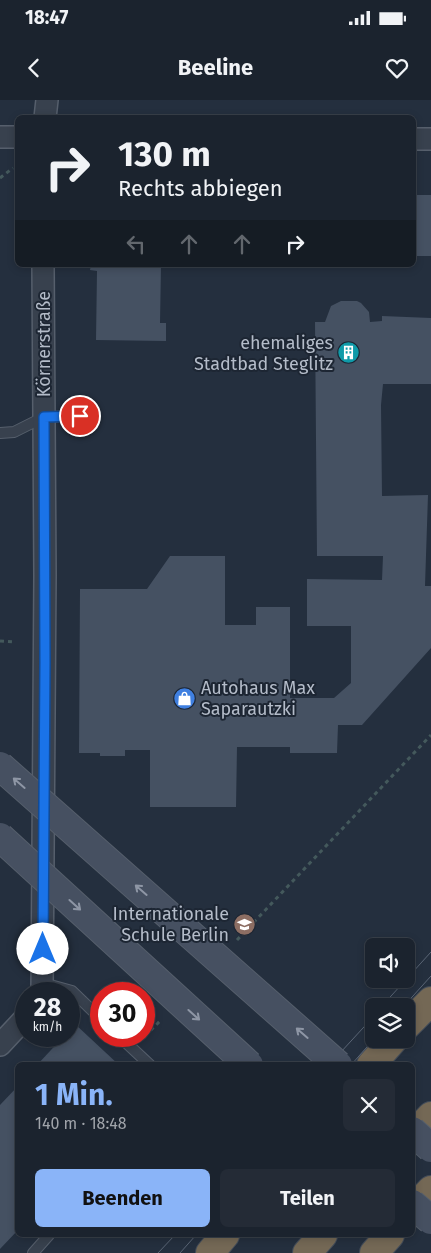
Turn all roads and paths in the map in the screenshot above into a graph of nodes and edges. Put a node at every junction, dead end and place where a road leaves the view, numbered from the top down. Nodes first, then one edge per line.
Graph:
1 (47, 100) edge
2 (45, 115) edge
3 (0, 137) edge
4 (15, 138) edge
5 (416, 138) edge
6 (431, 139) edge
7 (13, 168) dead end
8 (0, 178) edge
9 (43, 267) edge
10 (80, 416) dead end
11 (44, 417) junction
12 (0, 433) edge
13 (0, 641) edge
14 (14, 642) dead end
15 (431, 735) edge
16 (0, 766) edge
17 (0, 837) edge
18 (234, 942) dead end
19 (42, 982) edge
20 (80, 999) edge
21 (431, 1001) edge
22 (90, 1008) edge
23 (415, 1017) edge
24 (160, 1021) dead end
25 (15, 1029) edge
26 (0, 1045) edge
27 (386, 1048) edge
28 (133, 1049) joint
29 (147, 1062) edge
30 (246, 1062) edge
31 (335, 1062) edge
32 (374, 1062) edge
33 (431, 1116) edge
34 (415, 1133) edge
35 (415, 1134) edge
36 (431, 1148) edge
37 (431, 1190) edge
38 (415, 1207) edge
39 (415, 1207) edge
40 (431, 1220) edge
41 (47, 1237) edge
42 (223, 1237) edge
43 (321, 1237) edge
44 (388, 1237) edge
45 (33, 1253) edge
46 (210, 1253) edge
47 (307, 1253) edge
48 (374, 1253) edge

1 - 2 street
3 - 4 street
5 - 6 street
7 - 8 path
9 - 11 street, Körnerstraße
10 - 11 lane
11 - 12 lane
11 - 19 street, Körnerstraße
13 - 14 path
15 - 18 path
31 -> 16 main road, bridge
17 -> 30 main road, bridge
20 - 22 lane
21 - 23 highway
24 - 28 path
25 - 26 street
27 - 32 highway
28 - 29 lane
33 - 34 highway
35 - 36 main road, bridge
37 - 38 highway
39 - 40 main road, bridge
41 - 45 lane
42 - 46 highway
43 - 47 highway
44 - 48 highway

